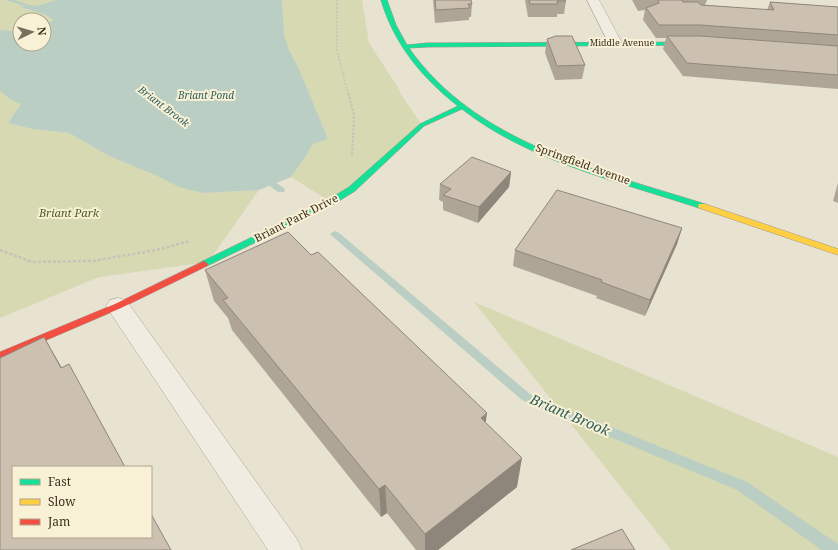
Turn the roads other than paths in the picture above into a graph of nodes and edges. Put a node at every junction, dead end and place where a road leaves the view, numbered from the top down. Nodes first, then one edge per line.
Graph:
1 (384, 0) edge
2 (593, 0) edge
3 (614, 43) junction
4 (704, 43) edge
5 (405, 47) junction
6 (460, 107) junction
7 (838, 252) edge
8 (118, 306) junction
9 (0, 356) edge
10 (286, 550) edge

1 - 5 street, Springfield Avenue
2 - 3 street
3 - 4 street, Middle Avenue
3 - 5 street, Middle Avenue
5 - 6 street, Springfield Avenue
6 - 7 street, Springfield Avenue
6 - 8 street, Briant Park Drive
8 - 9 street, Briant Park Drive
8 - 10 street

